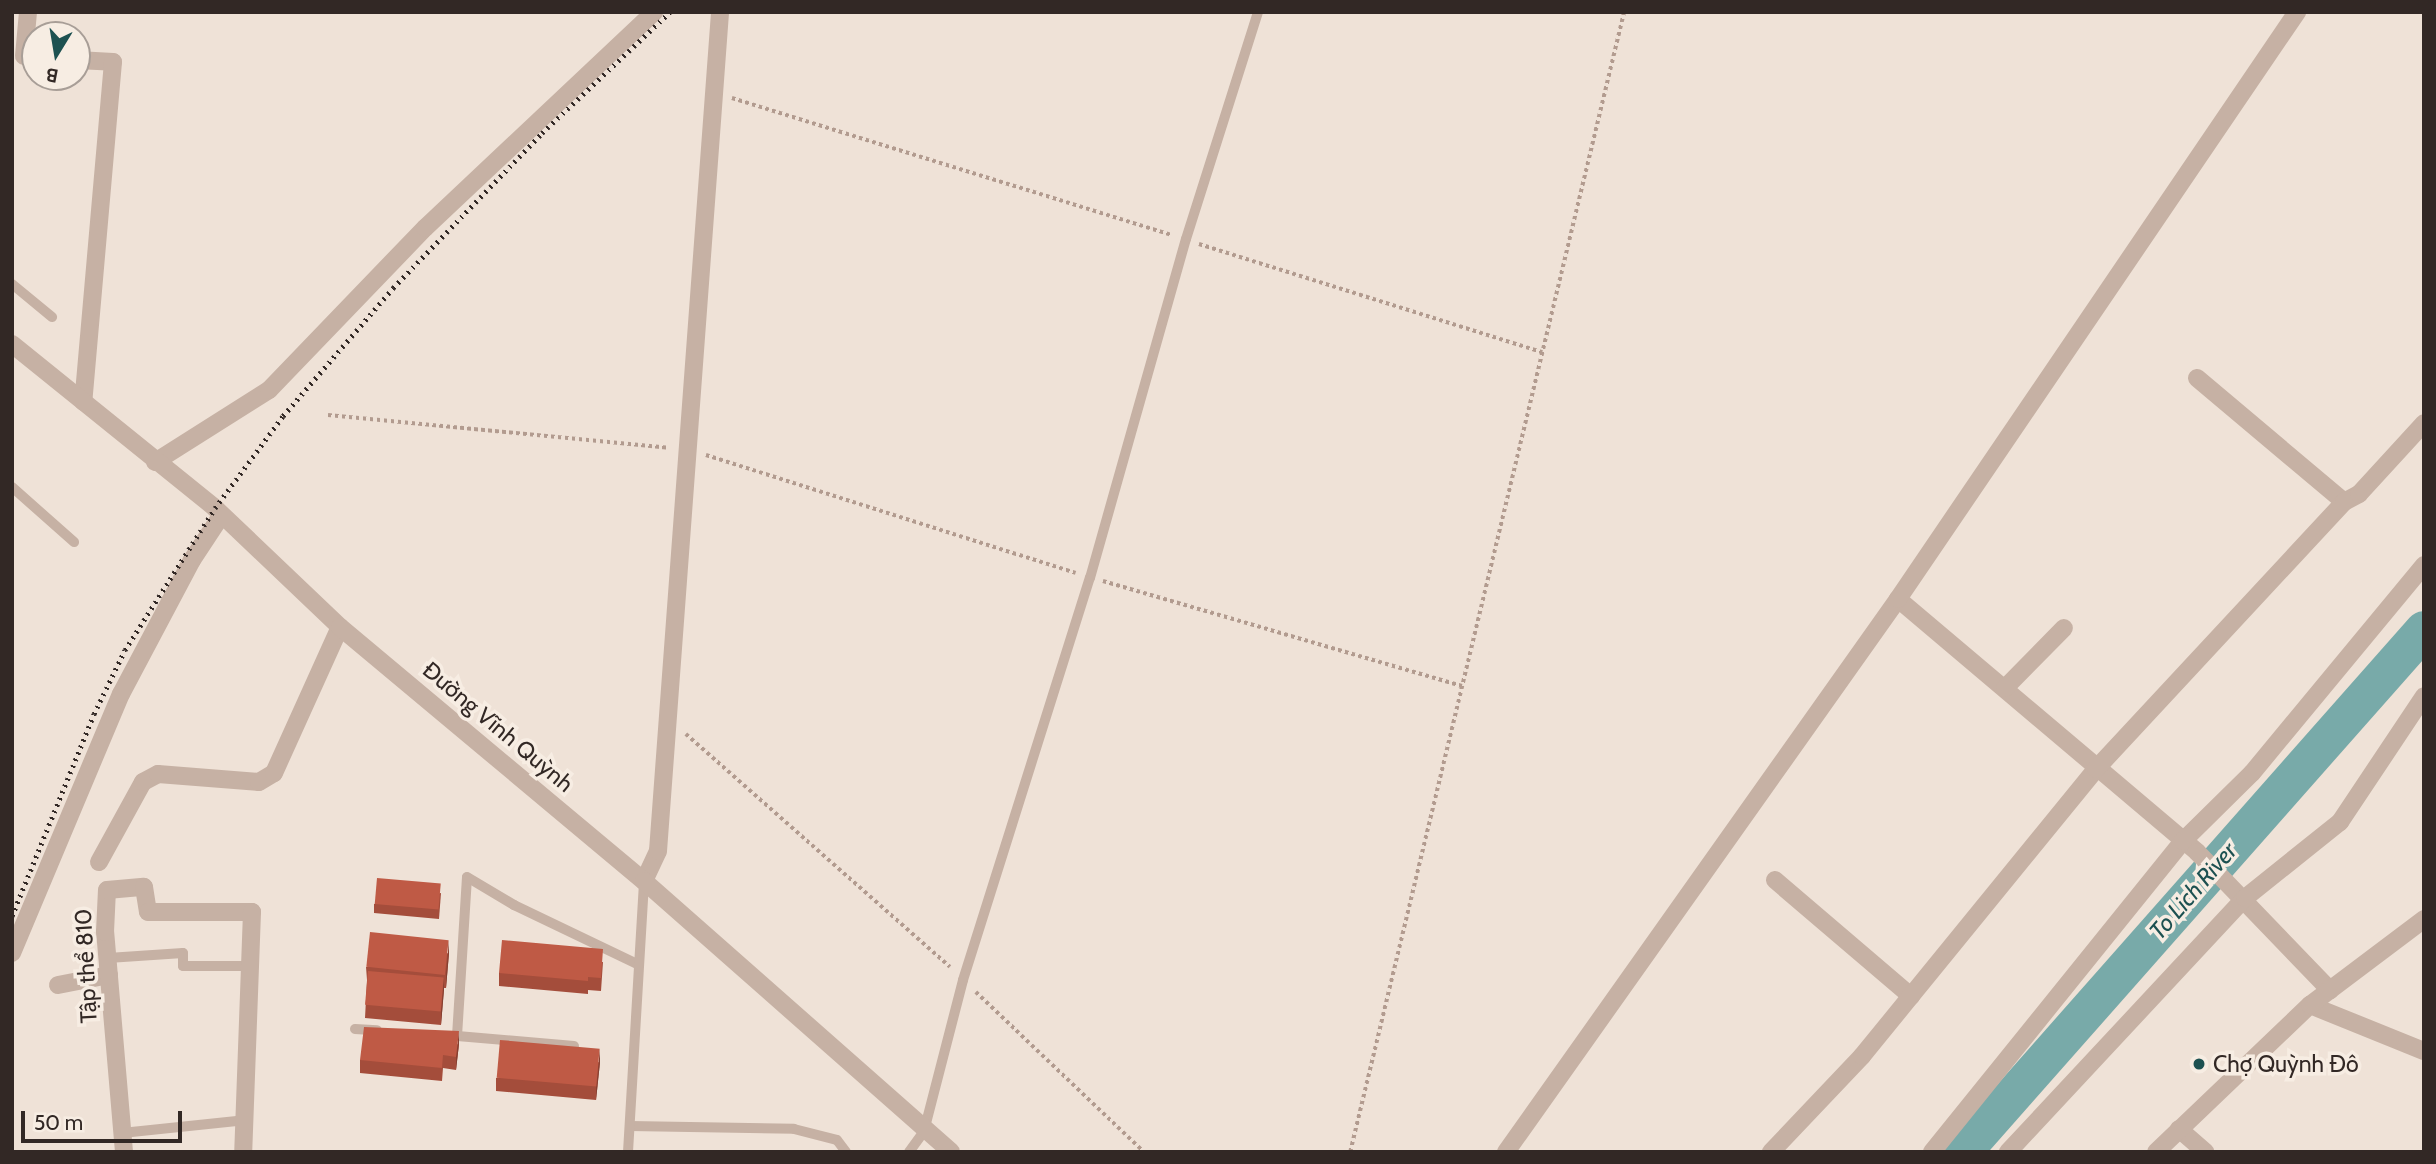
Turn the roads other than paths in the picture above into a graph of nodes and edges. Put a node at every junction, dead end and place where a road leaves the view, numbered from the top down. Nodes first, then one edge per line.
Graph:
1 (654, 12) edge
2 (720, 12) edge
3 (1258, 12) edge
4 (2297, 12) edge
5 (91, 61) edge
6 (12, 284) edge
7 (52, 317) dead end
8 (12, 344) edge
9 (2197, 379) dead end
10 (83, 402) junction
11 (2424, 423) edge
12 (155, 462) junction
13 (12, 487) edge
14 (2344, 502) junction
15 (221, 516) junction
16 (74, 542) dead end
17 (2424, 565) edge
18 (1898, 599) junction
19 (340, 627) junction
20 (2064, 628) dead end
21 (2006, 688) junction
22 (2424, 696) edge
23 (2096, 769) junction
24 (2190, 846) junction
25 (99, 862) dead end
26 (1775, 880) dead end
27 (644, 881) junction
28 (2242, 894) junction
29 (2424, 919) edge
30 (12, 953) edge
31 (637, 964) junction
32 (251, 966) junction
33 (108, 967) junction
34 (58, 985) dead end
35 (2330, 990) junction
36 (1911, 996) junction
37 (2309, 1005) junction
38 (355, 1028) dead end
39 (393, 1031) edge
40 (444, 1035) edge
41 (457, 1036) junction
42 (574, 1046) edge
43 (2424, 1051) edge
44 (246, 1120) junction
45 (630, 1126) junction
46 (2179, 1129) junction
47 (924, 1130) junction
48 (123, 1143) edge
49 (243, 1152) edge
50 (628, 1152) edge
51 (846, 1152) edge
52 (909, 1152) edge
53 (951, 1152) edge
54 (1506, 1152) edge
55 (1771, 1152) edge
56 (1933, 1152) edge
57 (2008, 1152) edge
58 (2156, 1152) edge
59 (2205, 1152) edge

1 - 12 street
2 - 27 street
3 - 47 lane
4 - 18 street
5 - 10 street
6 - 7 lane
8 - 10 street, Đường Vĩnh Quỳnh
9 - 14 street
10 - 12 street, Đường Vĩnh Quỳnh
11 - 14 street
12 - 15 street, Đường Vĩnh Quỳnh
13 - 16 lane
14 - 23 street
15 - 19 street, Đường Vĩnh Quỳnh
15 - 30 street
17 - 24 street
18 - 21 street
18 - 54 street
19 - 25 street
19 - 27 street, Đường Vĩnh Quỳnh
20 - 21 street
21 - 23 street
22 - 28 street
23 - 24 street
23 - 36 street
24 - 28 street
24 - 56 street
26 - 36 street
27 - 31 lane
27 - 47 street, Đường Vĩnh Quỳnh
28 - 35 street
28 - 57 street
29 - 35 street
31 - 41 lane
31 - 45 lane
32 - 33 lane
32 - 33 street, Tập thể 810
32 - 44 street, Tập thể 810
33 - 34 street
33 - 48 street, Tập thể 810
35 - 37 street
36 - 55 street
37 - 43 street
37 - 46 street
38 - 39 lane
40 - 41 lane
41 - 42 lane
44 - 48 lane
44 - 49 street, Tập thể 810
45 - 50 lane
45 - 51 lane
46 - 58 street
46 - 59 street
47 - 52 lane
47 - 53 street, Đường Vĩnh Quỳnh

